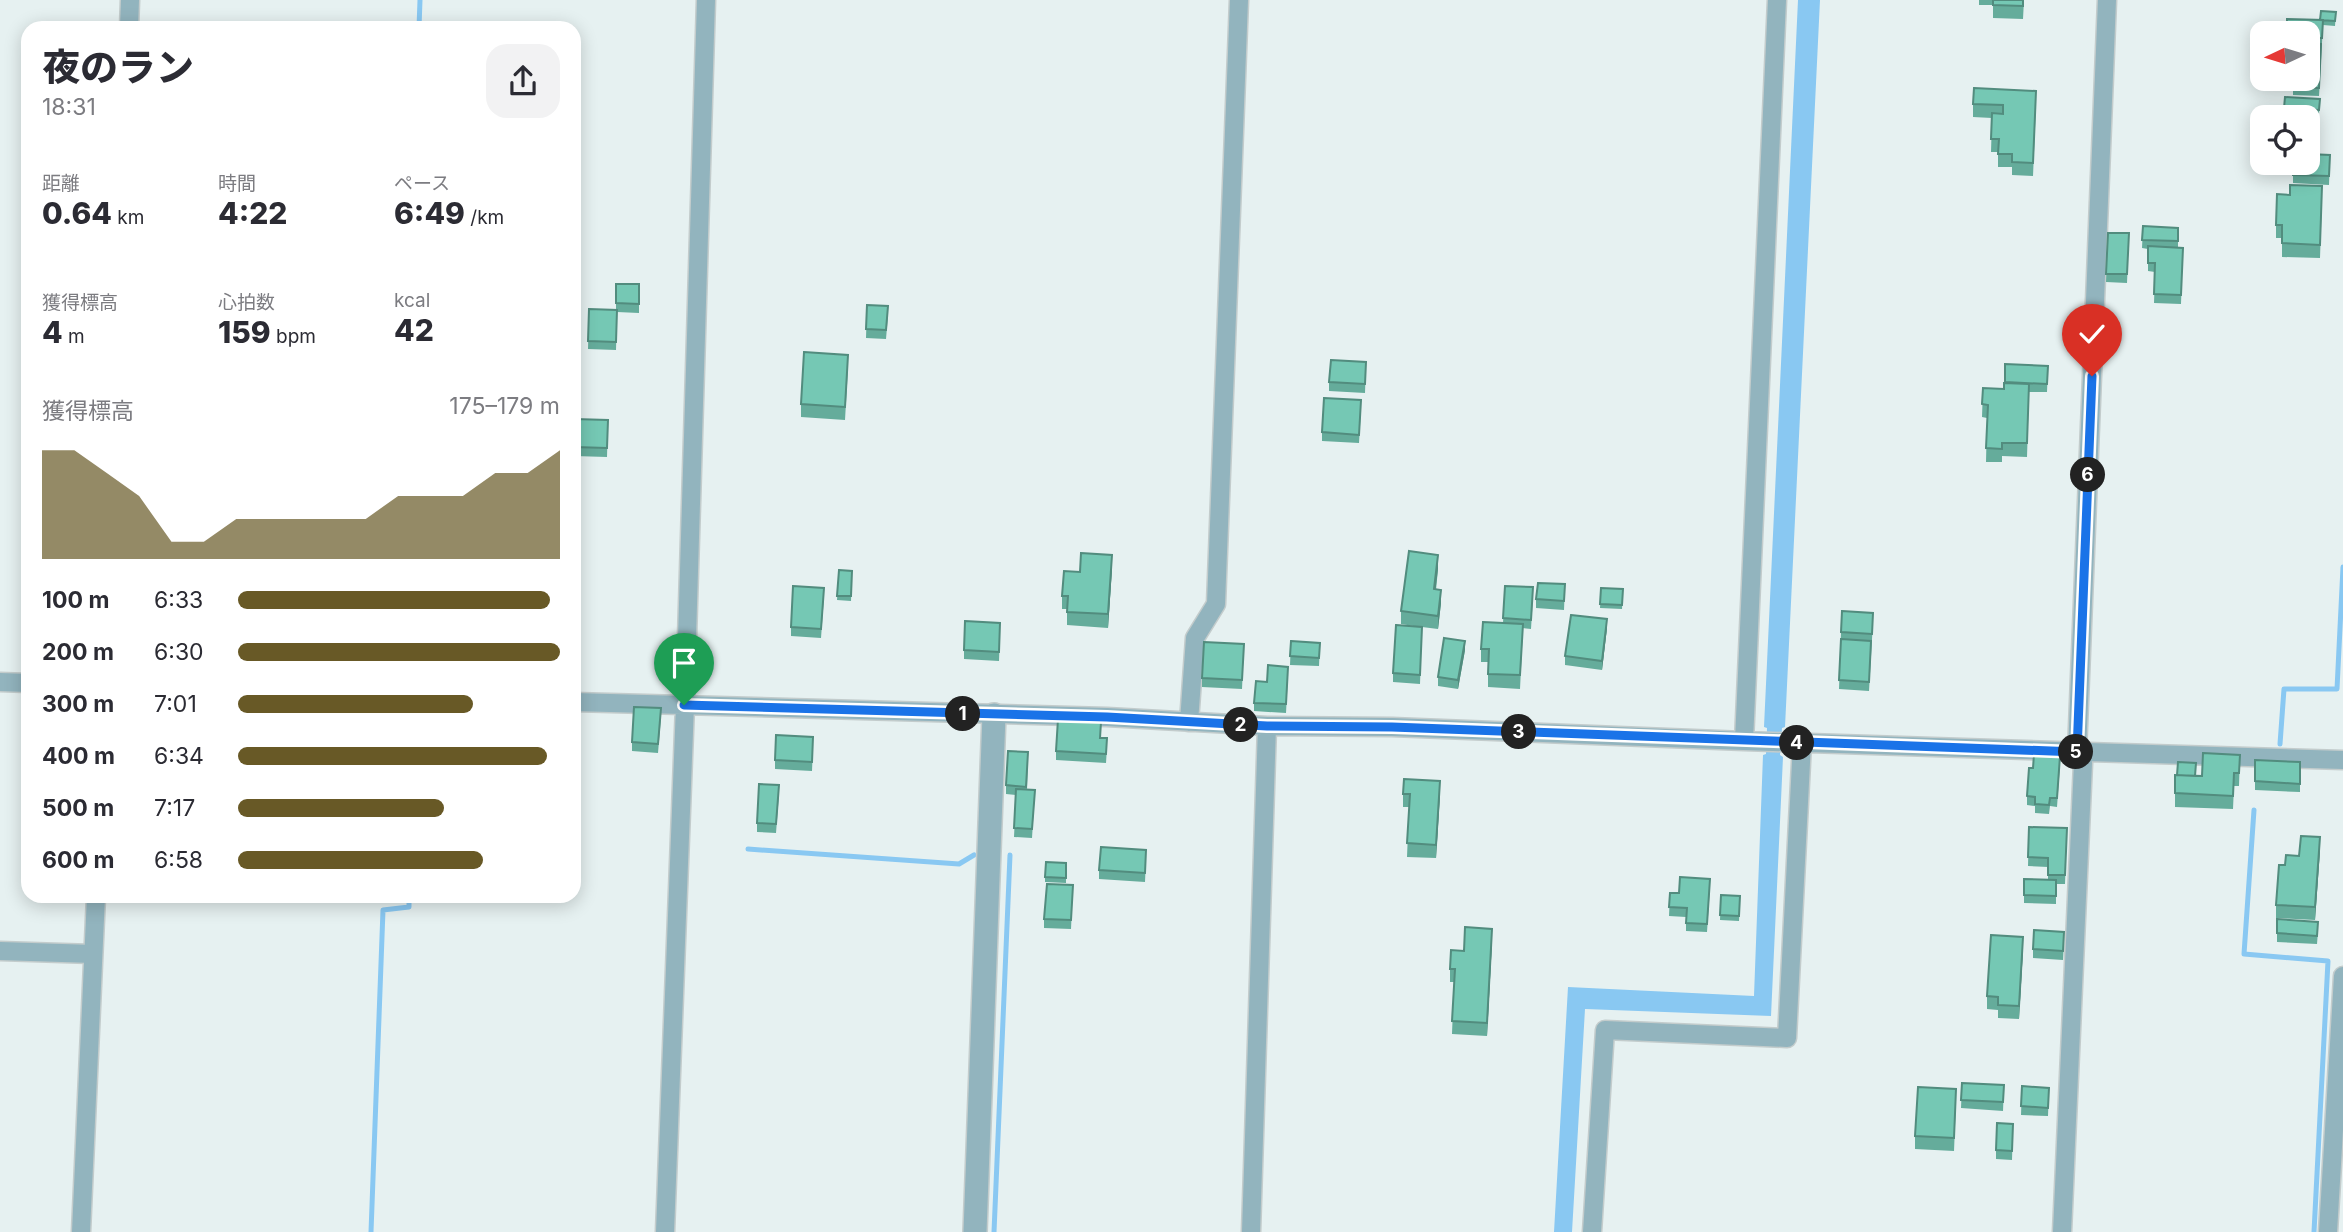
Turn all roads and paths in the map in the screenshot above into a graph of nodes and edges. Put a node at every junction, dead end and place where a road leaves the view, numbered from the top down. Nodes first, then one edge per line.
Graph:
1 (130, 0) edge
2 (706, 0) edge
3 (1239, 0) edge
4 (1777, 0) edge
5 (2107, 0) edge
6 (129, 21) edge
7 (0, 682) edge
8 (21, 683) edge
9 (581, 702) edge
10 (684, 705) junction
11 (994, 715) junction
12 (1189, 722) junction
13 (1267, 726) junction
14 (1753, 741) junction
15 (1793, 743) junction
16 (2077, 752) junction
17 (2343, 760) edge
18 (96, 903) edge
19 (0, 951) edge
20 (93, 954) junction
21 (2343, 976) edge
22 (81, 1232) edge
23 (665, 1232) edge
24 (975, 1232) edge
25 (1251, 1232) edge
26 (1592, 1232) edge
27 (2062, 1232) edge
28 (2328, 1232) edge

1 - 6 street
2 - 10 street
3 - 12 street
4 - 14 street
5 - 16 street
7 - 8 street
9 - 10 street
10 - 11 street
10 - 23 street
11 - 12 street
11 - 24 street
12 - 13 street
13 - 14 street
13 - 25 street
14 - 15 street
15 - 16 street
15 - 26 street
16 - 17 street
16 - 27 street
18 - 20 street
19 - 20 street
20 - 22 street
21 - 28 street

